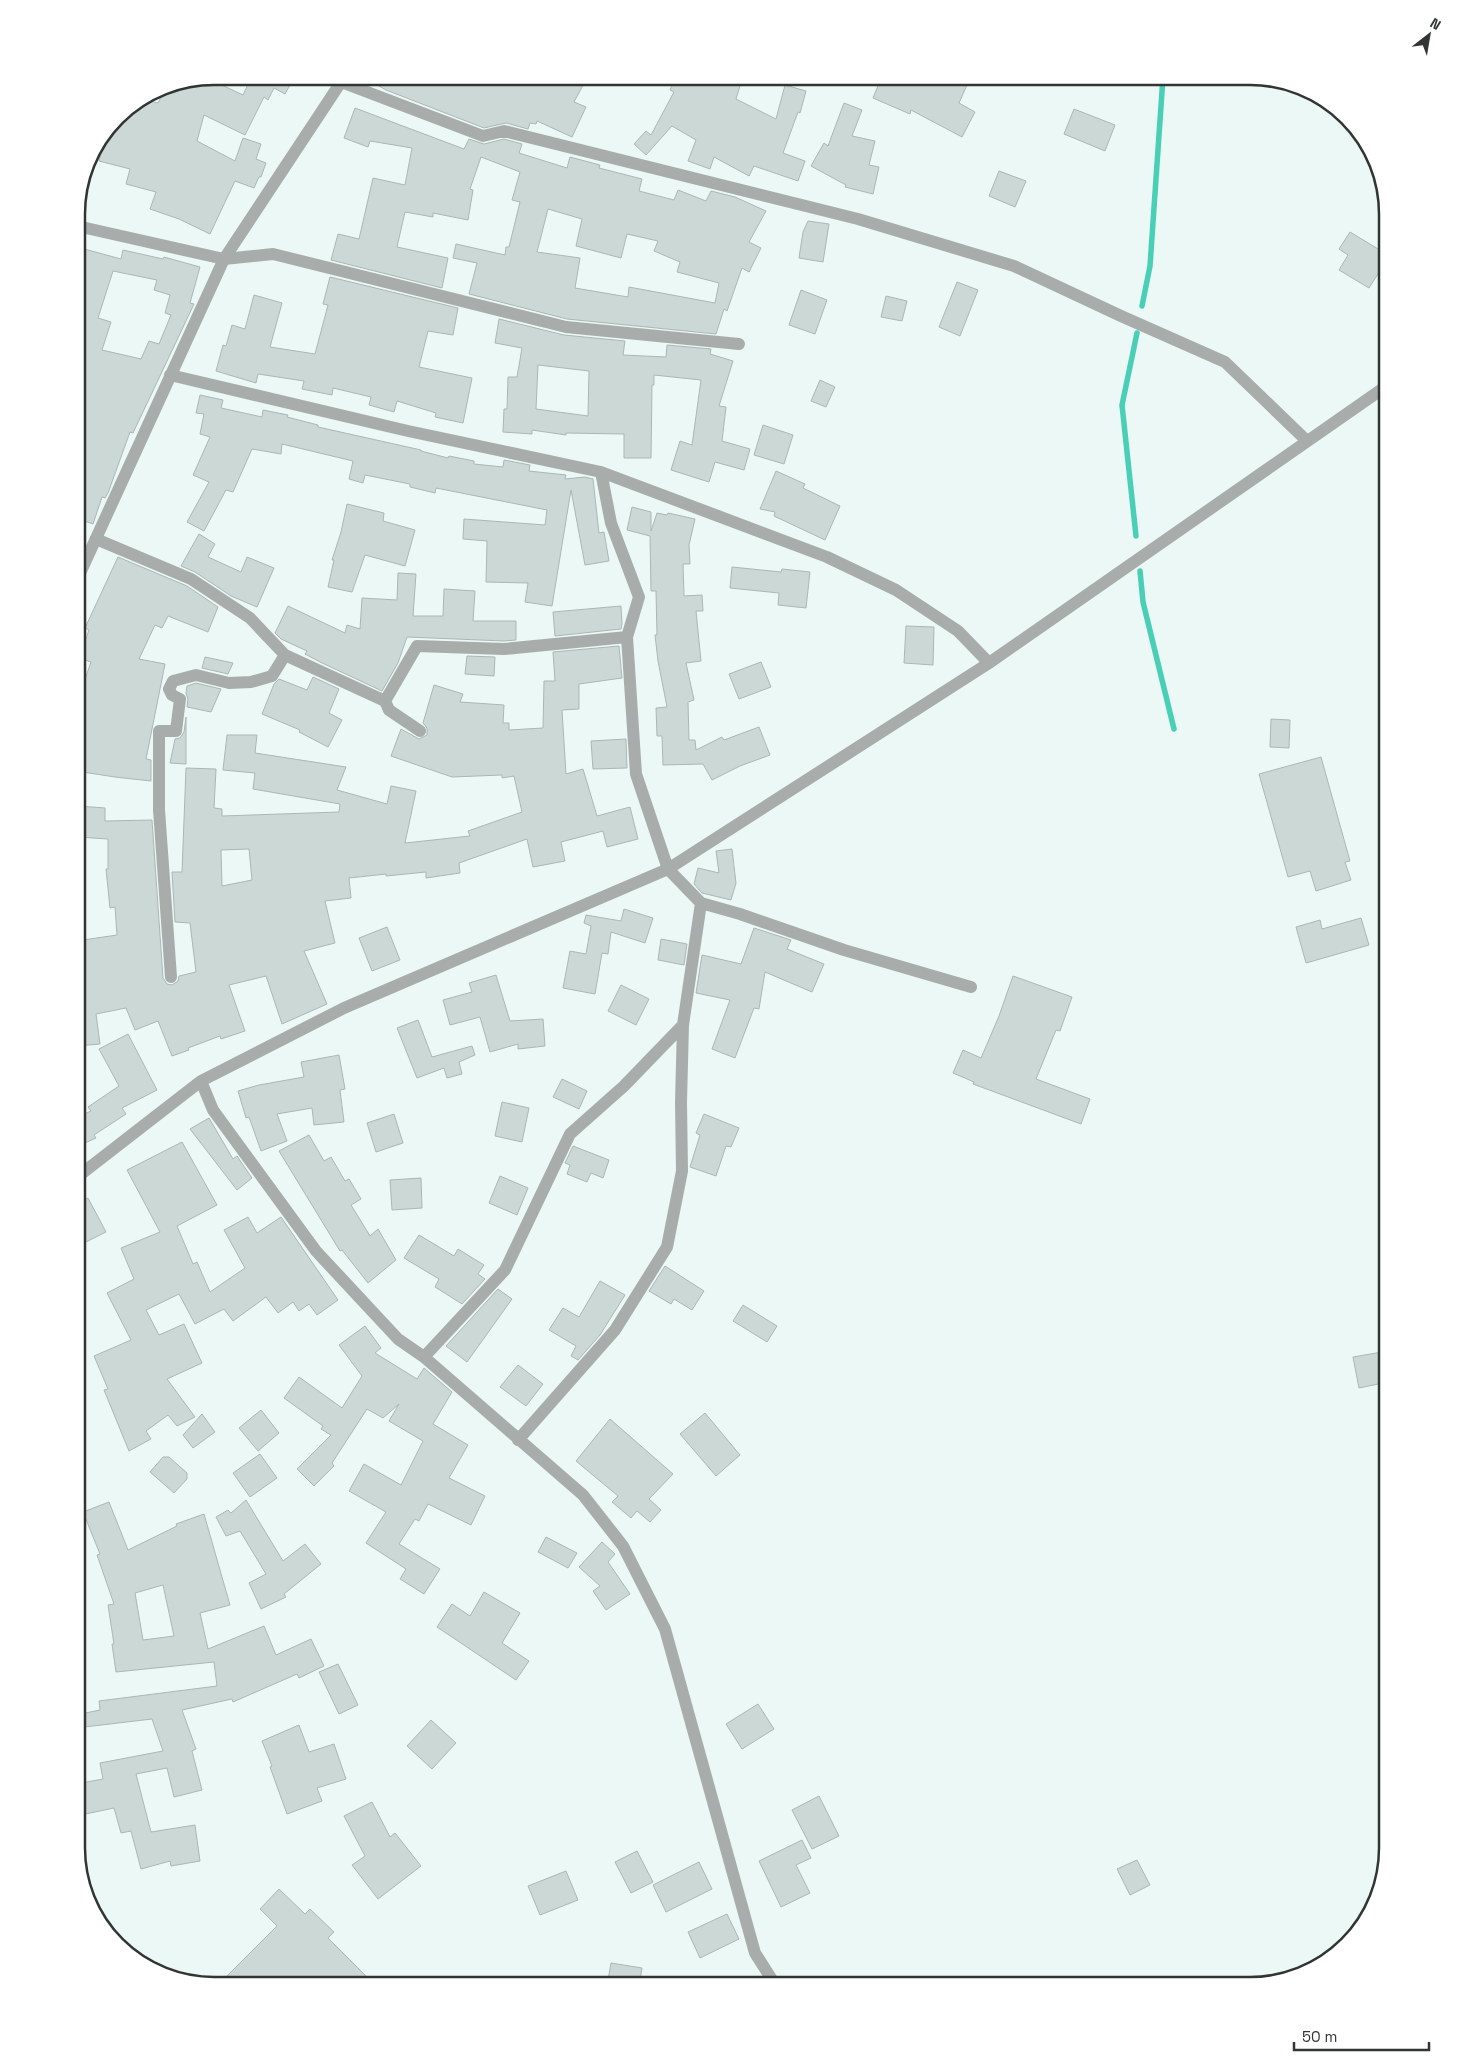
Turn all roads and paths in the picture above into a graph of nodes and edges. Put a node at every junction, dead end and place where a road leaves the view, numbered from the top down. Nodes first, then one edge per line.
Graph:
1 (339, 85) edge
2 (358, 85) edge
3 (85, 228) edge
4 (224, 259) junction
5 (740, 344) dead end
6 (170, 376) junction
7 (1379, 390) edge
8 (1307, 441) junction
9 (601, 472) junction
10 (96, 539) junction
11 (85, 563) edge
12 (627, 637) junction
13 (285, 655) junction
14 (989, 663) junction
15 (385, 702) junction
16 (420, 731) dead end
17 (668, 869) junction
18 (701, 904) junction
19 (171, 977) dead end
20 (972, 987) dead end
21 (683, 1025) junction
22 (201, 1081) junction
23 (85, 1171) edge
24 (424, 1357) junction
25 (518, 1440) junction
26 (770, 1977) edge

1 - 4 street
2 - 8 street
3 - 4 street
4 - 5 street
4 - 6 street
6 - 9 street
6 - 10 street
7 - 8 street
8 - 14 street
9 - 12 street
9 - 14 street
10 - 11 street
10 - 13 street
12 - 15 street
12 - 17 street
13 - 15 street
13 - 19 street
14 - 17 street
15 - 16 street
17 - 18 street
17 - 22 street
18 - 20 street
18 - 21 street
21 - 24 street
21 - 25 street
22 - 23 street
22 - 24 street
24 - 25 street
25 - 26 street

